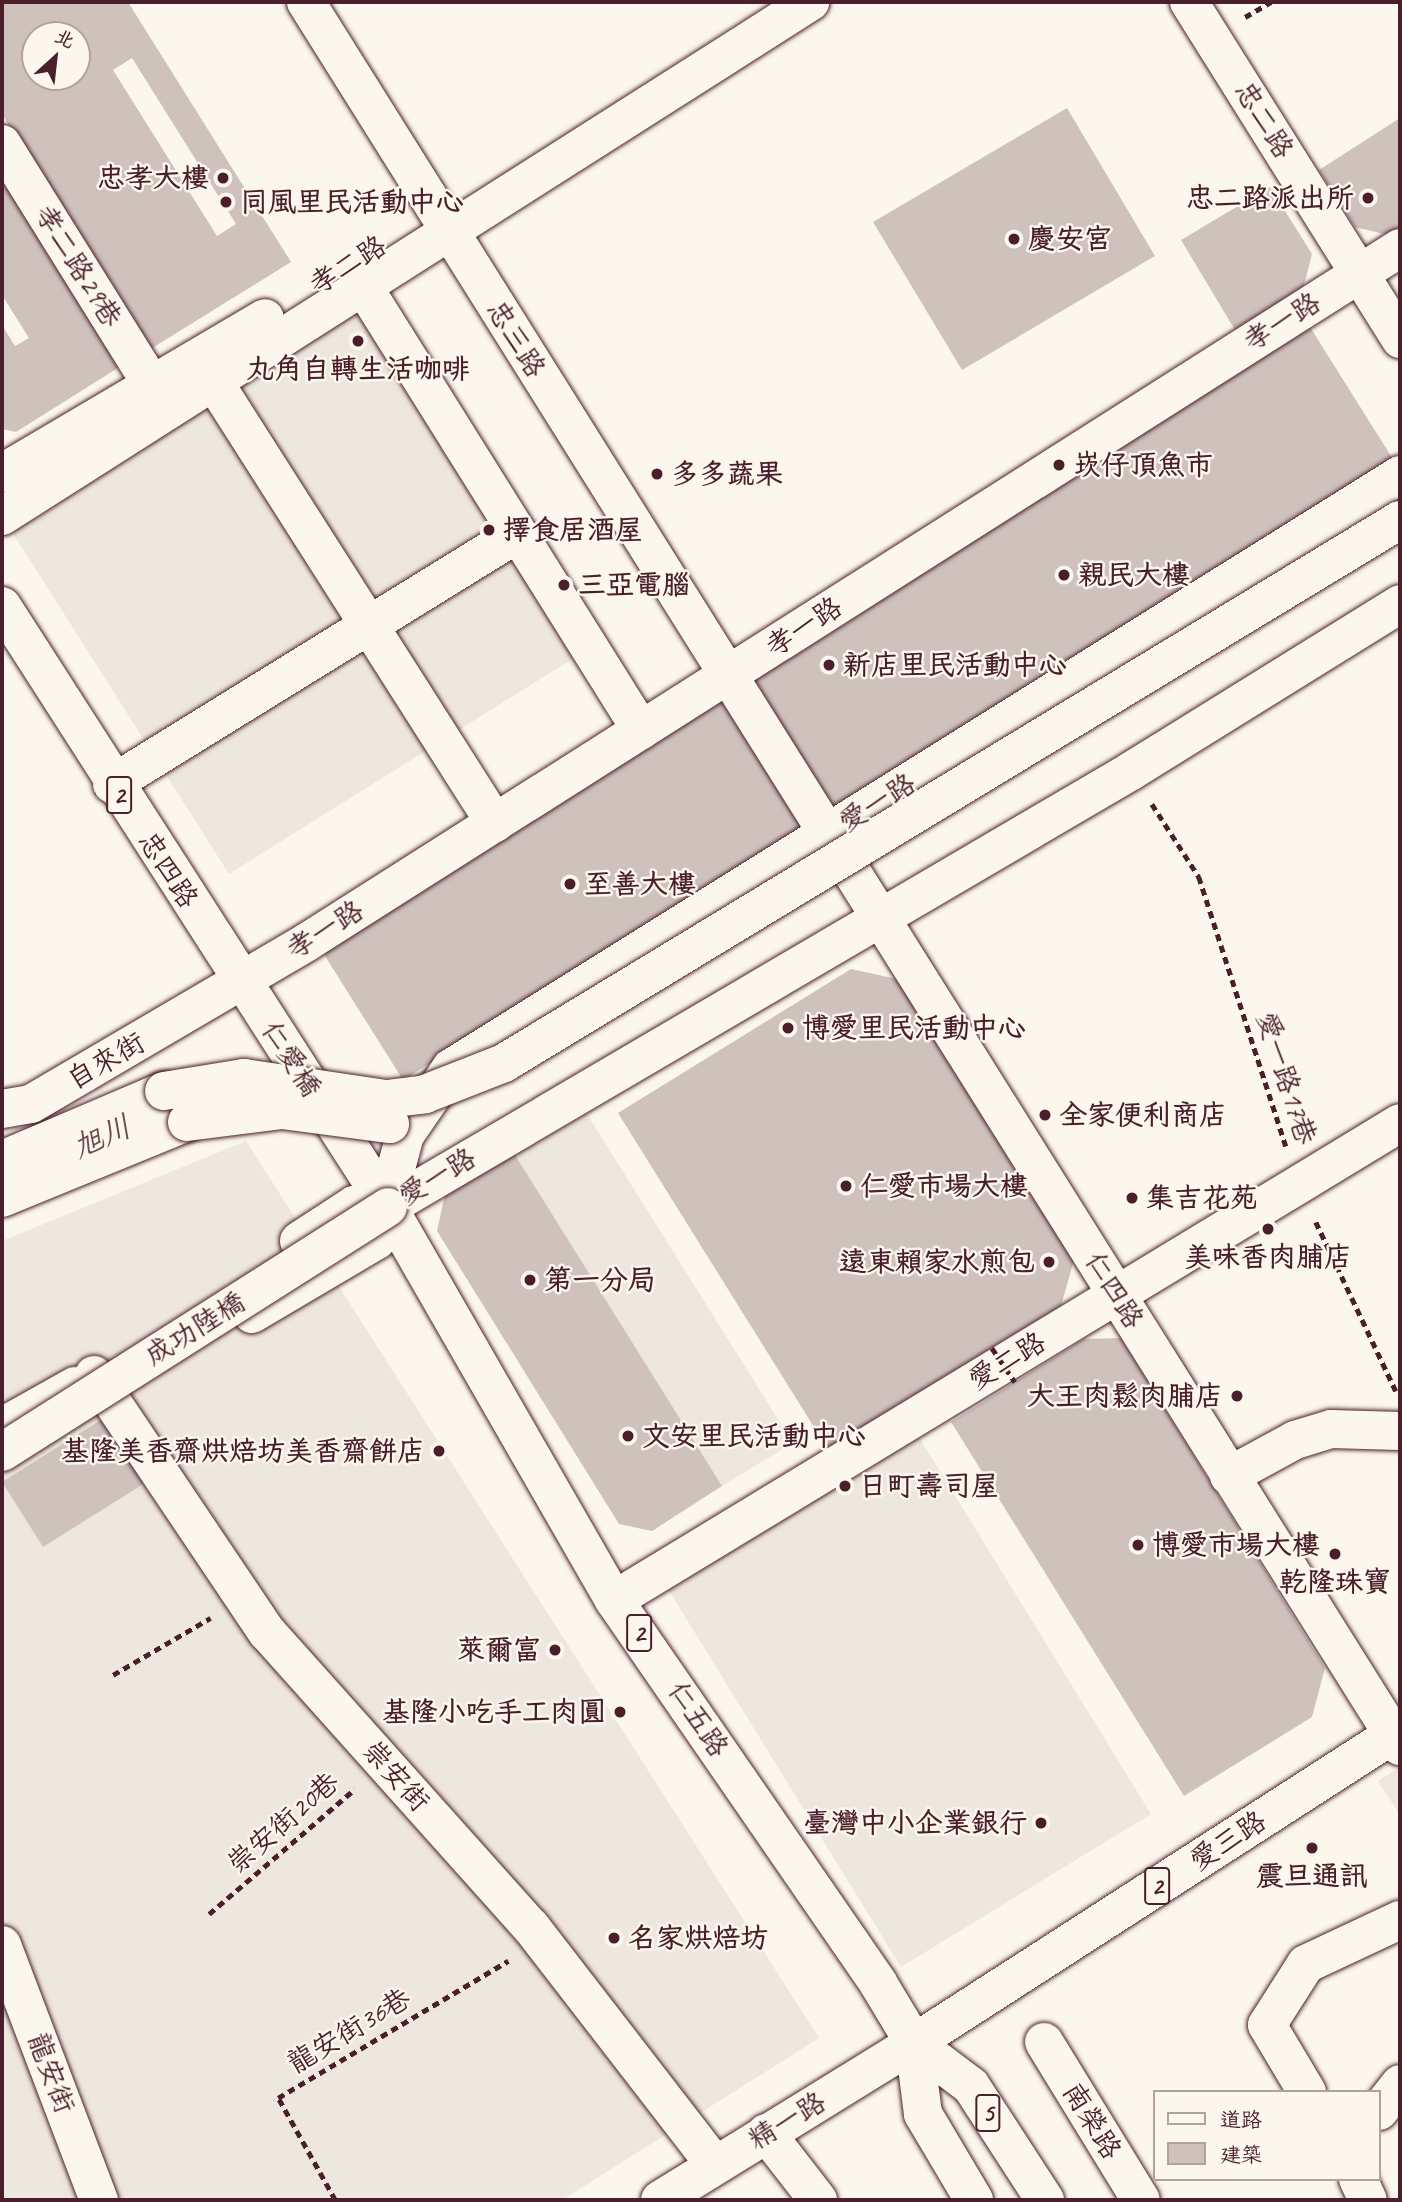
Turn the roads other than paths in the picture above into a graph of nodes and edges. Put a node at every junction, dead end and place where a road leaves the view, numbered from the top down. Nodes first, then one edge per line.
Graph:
1 (306, 2) edge
2 (760, 2) edge
3 (810, 2) edge
4 (1189, 2) edge
5 (2, 144) edge
6 (442, 221) junction
7 (1400, 248) edge
8 (1360, 274) junction
9 (363, 286) junction
10 (1400, 339) edge
11 (214, 382) junction
12 (154, 388) junction
13 (2, 473) edge
14 (1400, 475) edge
15 (2, 516) edge
16 (1400, 520) edge
17 (518, 533) junction
18 (1400, 548) edge
19 (1400, 604) edge
20 (2, 606) edge
21 (369, 626) junction
22 (728, 675) junction
23 (641, 730) junction
24 (112, 784) junction
25 (495, 823) junction
26 (828, 833) junction
27 (879, 916) junction
28 (243, 986) junction
29 (206, 1004) joint
30 (2, 1109) edge
31 (1400, 1123) edge
32 (2, 1160) edge
33 (2, 1198) edge
34 (388, 1207) junction
35 (1117, 1294) junction
36 (102, 1387) junction
37 (2, 1427) edge
38 (1400, 1431) edge
39 (2, 1452) edge
40 (2, 1472) edge
41 (1229, 1476) junction
42 (614, 1600) junction
43 (1398, 1736) edge
44 (1400, 1920) edge
45 (2, 1945) edge
46 (1044, 2042) dead end
47 (914, 2043) junction
48 (1400, 2084) edge
49 (1306, 2090) edge
50 (1381, 2108) edge
51 (766, 2133) junction
52 (715, 2165) junction
53 (1359, 2181) edge
54 (99, 2200) edge
55 (660, 2200) edge
56 (818, 2200) edge
57 (974, 2200) edge
58 (1045, 2200) edge
59 (1141, 2200) edge
60 (1368, 2200) edge

1 - 6 main road, 忠三路
2 - 6 main road, 孝二路
3 - 6 main road, 孝二路
4 - 8 main road, 忠二路
5 - 12 main road, 孝二路29巷
6 - 9 main road
6 - 12 main road, 孝二路
6 - 22 main road, 忠三路
7 - 8 main road, 孝一路
8 - 10 main road, 忠二路
8 - 22 main road, 孝一路
9 - 11 main road
9 - 17 main road
11 - 15 main road
11 - 21 main road
12 - 13 main road, 孝二路
14 - 26 main road, 愛一路
16 - 32 main road, bridge
17 - 21 main road
17 - 23 main road
18 - 33 main road, bridge
19 - 27 main road, 愛一路
20 - 24 main road, 忠四路 / 2
21 - 24 main road
21 - 25 main road
22 - 23 main road, 孝一路
22 - 26 main road, 忠三路
23 - 25 main road, 孝一路
24 - 28 main road, 忠四路 / 2
25 - 28 main road, 孝一路
26 - 27 main road, 仁四路
26 - 34 main road, 愛一路
27 - 34 main road, 愛一路
27 - 35 main road, 仁四路
28 - 29 main road, 孝一路
28 - 34 main road, 仁愛橋 / 2, bridge
29 - 30 main road, 自來街
31 - 35 main road, 愛二路
34 - 36 main road
34 - 39 main road, 成功陸橋, bridge
34 - 42 main road, 仁五路 / 2
35 - 41 main road, 仁四路
35 - 42 main road, 愛二路
36 - 37 main road
36 - 40 main road
36 - 52 main road, 崇安街
38 - 41 main road
41 - 43 main road, 仁四路
42 - 47 main road, 仁五路 / 2
43 - 47 main road, 愛三路 / 2
44 - 49 main road
45 - 54 main road, 龍安街
46 - 59 main road, 南榮路
47 - 51 main road, 精一路
47 - 57 main road, 5
47 - 58 main road, 5
48 - 50 main road
51 - 52 main road, 精一路
51 - 56 main road
52 - 55 main road, 精一路
53 - 60 main road

